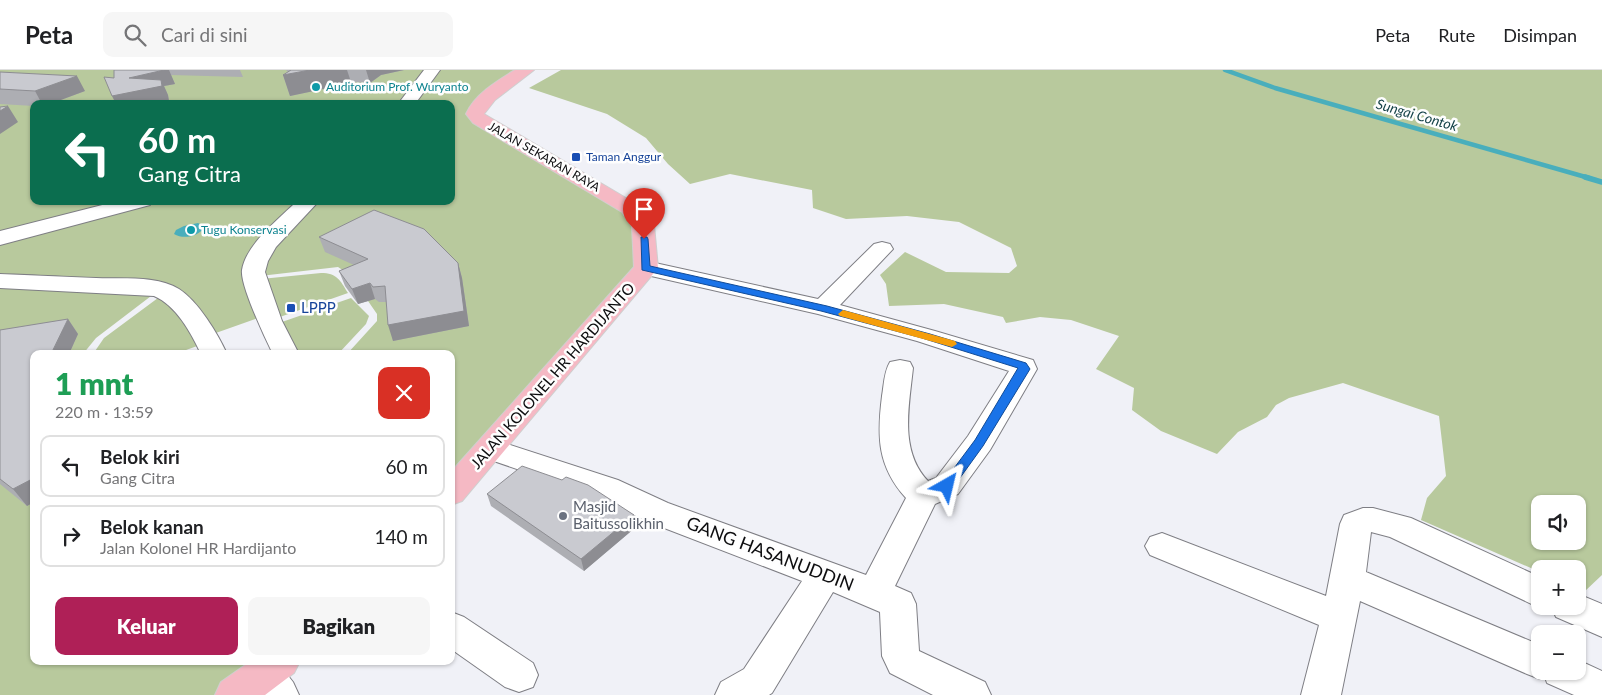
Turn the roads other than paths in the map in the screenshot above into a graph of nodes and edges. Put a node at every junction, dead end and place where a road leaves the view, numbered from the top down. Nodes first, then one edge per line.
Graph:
1 (432, 70) edge
2 (526, 70) edge
3 (409, 100) edge
4 (128, 205) edge
5 (305, 205) edge
6 (643, 225) joint
7 (0, 238) edge
8 (882, 249) dead end
9 (646, 268) junction
10 (0, 281) edge
11 (823, 308) junction
12 (212, 350) edge
13 (284, 350) edge
14 (900, 368) dead end
15 (490, 449) junction
16 (455, 488) edge
17 (923, 496) junction
18 (1162, 546) dead end
19 (825, 575) junction
20 (1347, 580) junction
21 (1531, 589) edge
22 (874, 593) junction
23 (1586, 614) edge
24 (1339, 617) junction
25 (1602, 621) edge
26 (455, 631) edge
27 (1531, 658) edge
28 (520, 674) dead end
29 (1582, 680) edge
30 (1602, 689) edge
31 (735, 695) edge
32 (971, 695) edge
33 (1321, 695) edge

1 - 3 street
2 - 6 main road, JALAN SEKARAN RAYA
4 - 7 street
5 - 13 street
6 - 9 main road, JALAN KOLONEL HR HARDIJANTO
8 - 11 street
9 - 11 street
9 - 15 main road, JALAN KOLONEL HR HARDIJANTO
10 - 12 street
11 - 17 street
14 - 17 street
15 - 16 main road, JALAN KOLONEL HR HARDIJANTO
15 - 19 street, GANG HASANUDDIN
17 - 22 street
18 - 24 street
19 - 22 street, GANG HASANUDDIN
19 - 31 street
20 - 21 street
20 - 24 street
20 - 27 street
22 - 32 street, GANG HASANUDDIN
23 - 25 street
24 - 33 street
26 - 28 street
29 - 30 street

